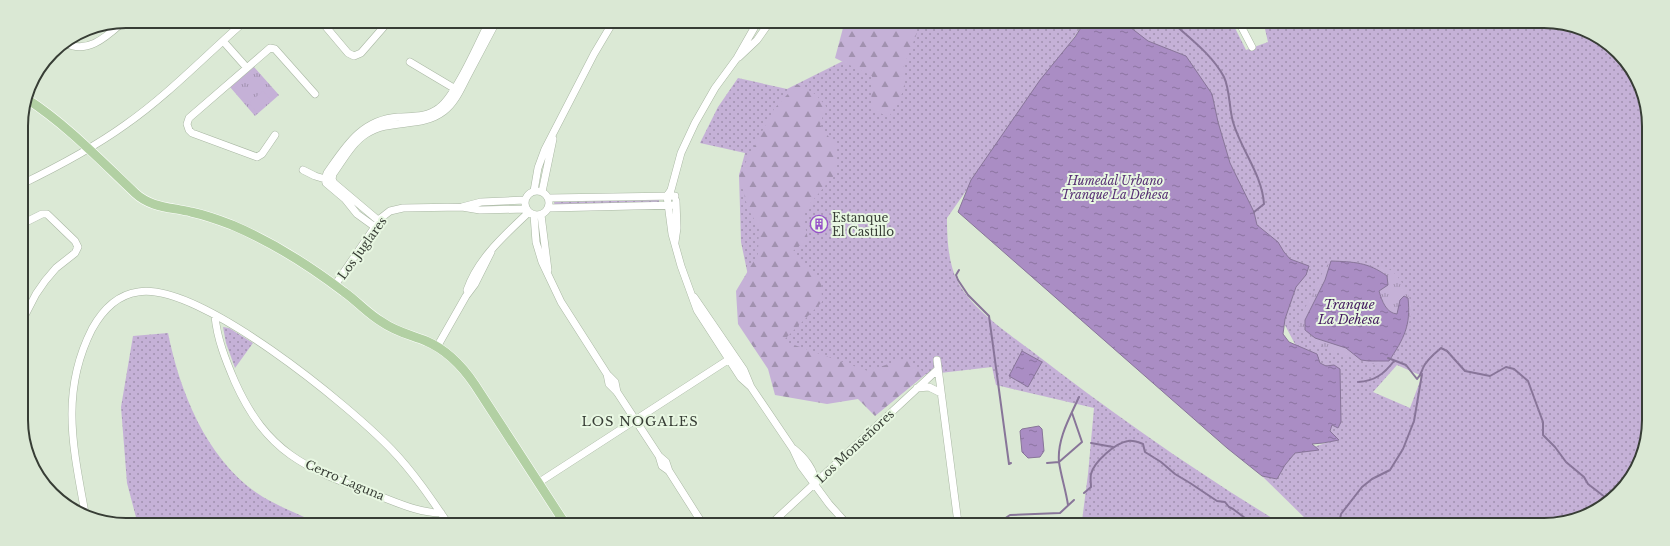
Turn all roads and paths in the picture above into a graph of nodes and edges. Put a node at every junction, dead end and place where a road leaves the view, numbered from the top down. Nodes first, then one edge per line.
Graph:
1 (237, 28) edge
2 (326, 28) edge
3 (383, 28) edge
4 (486, 28) edge
5 (493, 28) edge
6 (609, 28) edge
7 (754, 28) edge
8 (765, 28) edge
9 (1242, 28) edge
10 (114, 29) edge
11 (223, 41) junction
12 (71, 45) edge
13 (1252, 47) dead end
14 (737, 58) junction
15 (410, 62) dead end
16 (247, 68) junction
17 (457, 90) junction
18 (315, 94) dead end
19 (31, 102) edge
20 (555, 131) junction
21 (275, 135) dead end
22 (88, 148) junction
23 (303, 170) dead end
24 (325, 179) junction
25 (28, 181) edge
26 (534, 192) junction
27 (542, 192) junction
28 (671, 194) junction
29 (607, 197) junction
30 (549, 198) junction
31 (525, 200) junction
32 (667, 204) junction
33 (676, 204) junction
34 (607, 206) junction
35 (462, 207) junction
36 (549, 208) junction
37 (533, 213) junction
38 (28, 221) edge
39 (377, 224) junction
40 (675, 242) junction
41 (335, 285) junction
42 (28, 309) edge
43 (215, 316) junction
44 (438, 347) junction
45 (732, 358) junction
46 (937, 360) dead end
47 (937, 370) junction
48 (917, 388) junction
49 (941, 393) junction
50 (636, 420) junction
51 (538, 483) junction
52 (815, 483) junction
53 (84, 509) edge
54 (441, 514) junction
55 (444, 518) edge
56 (561, 518) edge
57 (699, 518) edge
58 (777, 518) edge
59 (842, 518) edge
60 (957, 518) edge

1 - 11 street
2 - 3 street
4 - 17 street
5 - 17 street
6 - 20 street
7 - 14 street
8 - 14 street
9 - 13 street
10 - 12 street
11 - 16 street
11 - 22 street
14 - 28 street
15 - 17 street
16 - 18 street
16 - 21 street
17 - 24 street
17 - 39 street
19 - 22 main road
20 - 26 street
20 - 27 street
22 - 25 street
22 - 41 main road
23 - 24 street
24 - 39 street
26 - 27 street
26 - 31 street
27 - 30 street
28 - 29 street
28 - 32 street
28 - 33 street
29 - 30 street
29 - 34 street
30 - 36 street
31 - 35 street, Los Juglares
31 - 37 street
32 - 33 street
32 - 34 street
32 - 40 street
33 - 40 street
34 - 36 street
35 - 37 street, Los Juglares
35 - 39 street, Los Juglares
36 - 37 street
37 - 44 street
37 - 50 street
38 - 42 street
39 - 41 street, Los Juglares
40 - 45 street
41 - 44 main road
43 - 53 street
43 - 54 street
43 - 54 street, Cerro Laguna
44 - 51 main road
45 - 50 street
45 - 52 street
46 - 47 street
47 - 48 street, Los Monseñores
47 - 49 street
48 - 49 street
48 - 52 street, Los Monseñores
49 - 60 street
50 - 51 street
50 - 57 street
51 - 56 main road
52 - 58 street, Los Monseñores
52 - 59 street
54 - 55 street

